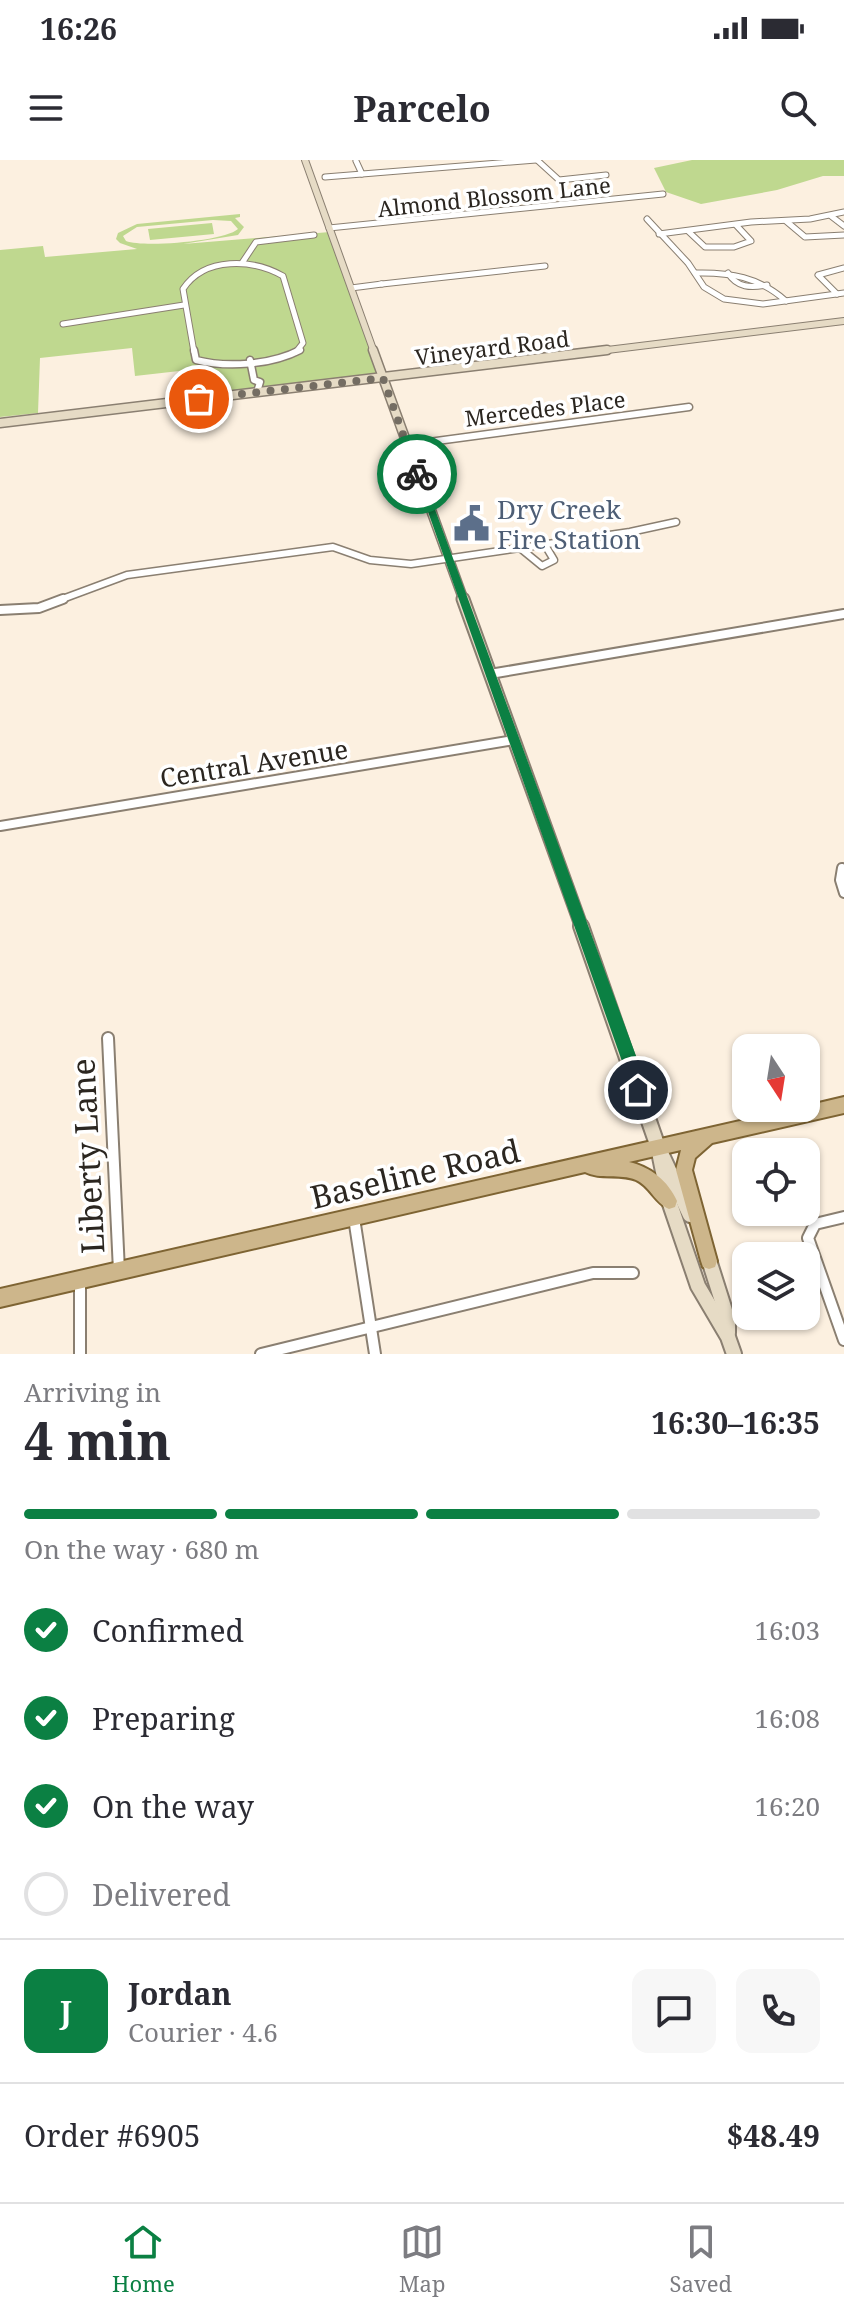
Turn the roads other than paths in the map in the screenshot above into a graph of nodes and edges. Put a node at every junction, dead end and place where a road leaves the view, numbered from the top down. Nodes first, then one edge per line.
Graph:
1 (305, 160) edge
2 (536, 160) edge
3 (356, 161) edge
4 (362, 174) junction
5 (606, 175) dead end
6 (311, 178) junction
7 (663, 194) dead end
8 (530, 212) dead end
9 (844, 212) edge
10 (831, 216) junction
11 (647, 219) dead end
12 (786, 221) junction
13 (736, 225) junction
14 (844, 226) edge
15 (330, 230) junction
16 (688, 231) junction
17 (659, 234) junction
18 (314, 235) dead end
19 (844, 235) edge
20 (242, 263) junction
21 (545, 266) dead end
22 (844, 268) edge
23 (695, 273) junction
24 (728, 273) junction
25 (768, 285) junction
26 (355, 288) junction
27 (841, 293) edge
28 (786, 301) junction
29 (184, 305) junction
30 (844, 321) edge
31 (63, 324) dead end
32 (250, 360) junction
33 (383, 378) junction
34 (256, 390) junction
35 (689, 407) dead end
36 (0, 423) edge
37 (407, 445) junction
38 (676, 522) dead end
39 (545, 545) junction
40 (520, 548) junction
41 (448, 559) junction
42 (0, 610) edge
43 (844, 614) edge
44 (490, 674) junction
45 (514, 740) junction
46 (0, 826) edge
47 (842, 868) edge
48 (844, 893) edge
49 (108, 1038) dead end
50 (844, 1105) edge
51 (708, 1136) junction
52 (658, 1147) junction
53 (576, 1166) junction
54 (669, 1201) junction
55 (844, 1217) edge
56 (354, 1218) junction
57 (709, 1261) junction
58 (119, 1271) junction
59 (633, 1273) dead end
60 (80, 1280) junction
61 (0, 1298) edge
62 (371, 1328) junction
63 (728, 1337) junction
64 (844, 1340) edge
65 (80, 1354) edge
66 (261, 1354) edge
67 (375, 1354) edge
68 (734, 1354) edge

1 - 6 street
2 - 4 street
2 - 5 street
3 - 4 street
4 - 6 street
6 - 15 street
7 - 15 street, Almond Blossom Lane
8 - 15 street
9 - 10 street
10 - 12 street
10 - 14 street
11 - 17 street
12 - 13 street
12 - 19 street
13 - 16 street
13 - 16 street
15 - 26 street
16 - 17 street
17 - 23 street
18 - 20 street
20 - 29 street
20 - 32 street
21 - 26 street
22 - 27 street
23 - 24 street
23 - 28 street
24 - 25 street
24 - 25 street
25 - 28 street
26 - 33 street
27 - 28 street
29 - 31 street
29 - 32 street
30 - 33 street, Vineyard Road
32 - 34 street
33 - 34 street, Vineyard Road
33 - 37 street
34 - 36 street, Vineyard Road
35 - 37 street, Mercedes Place
37 - 41 street
38 - 39 street
39 - 40 street
39 - 40 street
40 - 41 street
41 - 42 street
41 - 44 street
43 - 44 street
44 - 45 street
45 - 46 street, Central Avenue
45 - 52 street
47 - 48 street
49 - 58 street, Liberty Lane
50 - 51 main road, Baseline Road
51 - 52 main road, Baseline Road
51 - 57 main road
52 - 53 main road, Baseline Road
52 - 54 street
52 - 57 street
53 - 54 main road
53 - 56 main road, Baseline Road
54 - 63 street
55 - 64 street
56 - 58 main road, Baseline Road
56 - 62 street
57 - 63 street
58 - 60 main road, Baseline Road
59 - 62 street
60 - 61 main road, Baseline Road
60 - 65 street
62 - 66 street
62 - 67 street
63 - 68 street

